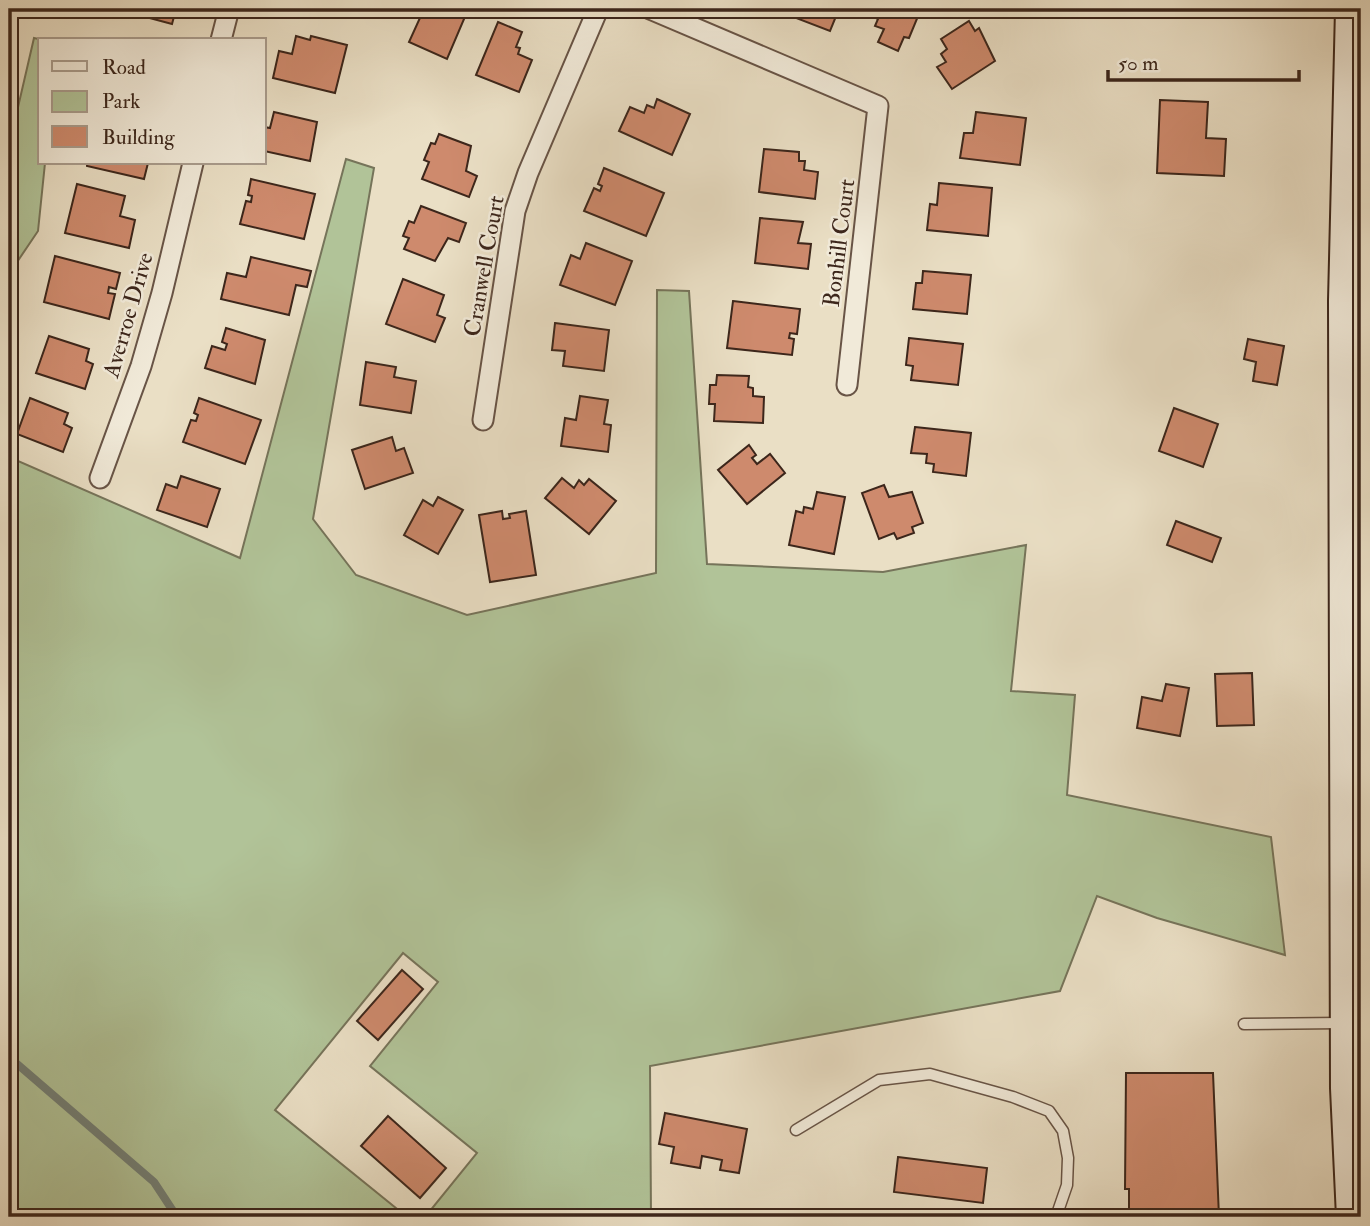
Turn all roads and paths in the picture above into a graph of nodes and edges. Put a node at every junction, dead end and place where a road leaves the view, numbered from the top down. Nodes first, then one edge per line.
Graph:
1 (229, 9) edge
2 (598, 9) edge
3 (650, 9) edge
4 (1350, 9) edge
5 (222, 38) edge
6 (192, 164) edge
7 (847, 385) dead end
8 (483, 420) dead end
9 (100, 478) dead end
10 (1353, 539) edge
11 (1353, 757) edge
12 (1346, 1023) junction
13 (1244, 1024) dead end
14 (796, 1130) dead end
15 (1056, 1217) edge
16 (1351, 1217) edge

1 - 5 street
2 - 8 street, Cranwell Court
3 - 7 street, Bonhill Court
4 - 10 main road
6 - 9 street, Averroe Drive
10 - 11 main road
11 - 12 main road
12 - 13 lane
12 - 16 main road
14 - 15 lane

